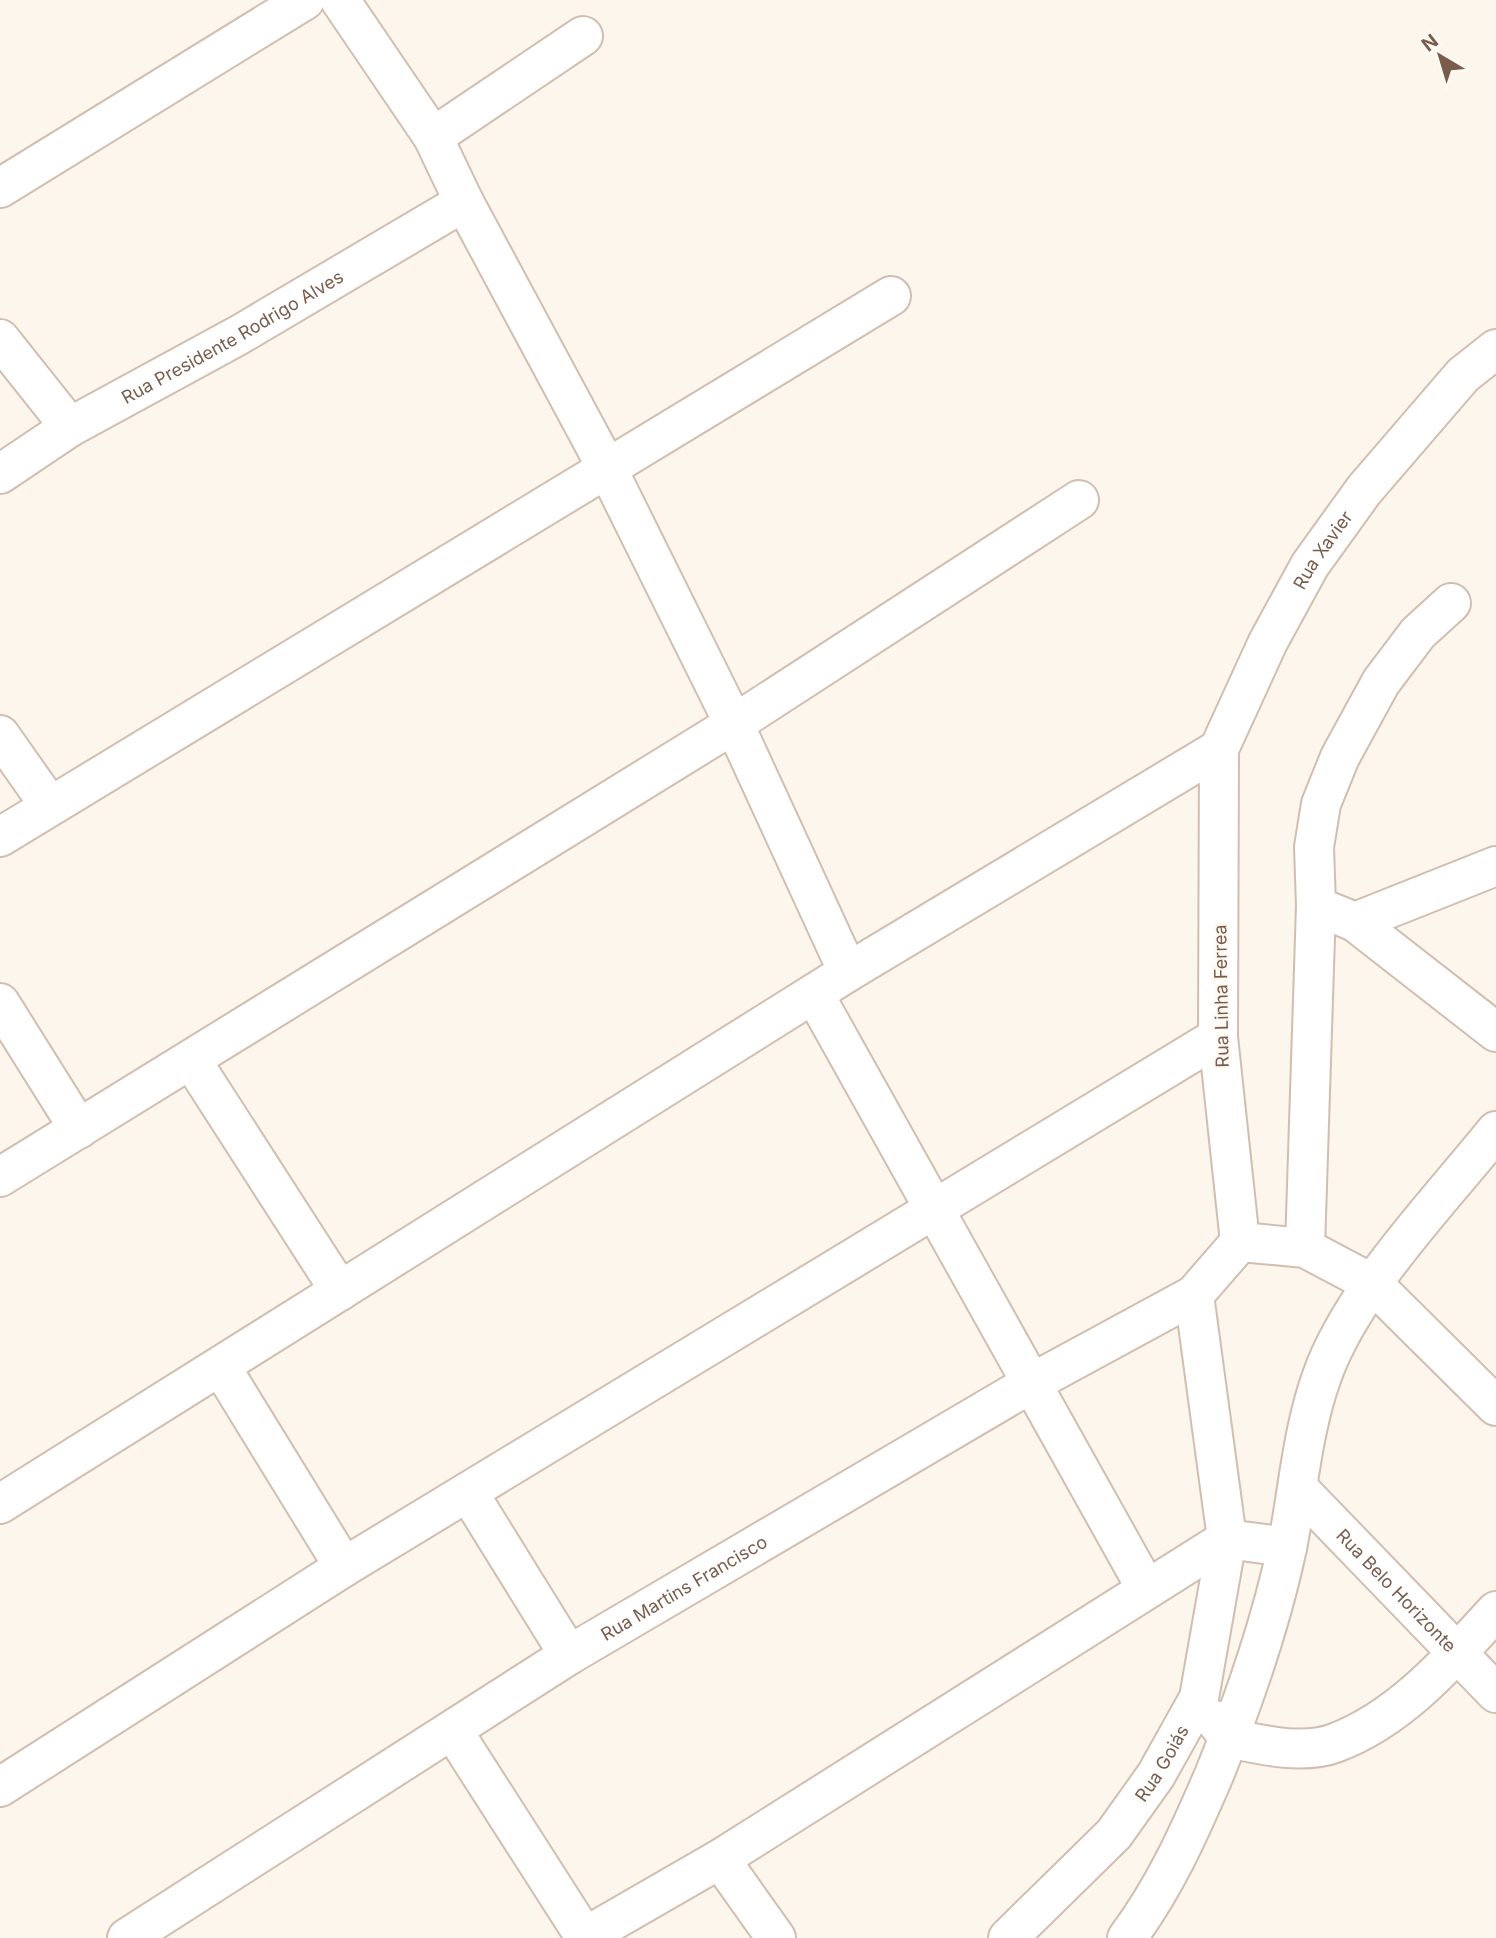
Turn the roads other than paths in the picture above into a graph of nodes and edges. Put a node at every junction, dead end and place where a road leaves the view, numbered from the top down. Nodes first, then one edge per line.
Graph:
1 (305, 0) edge
2 (340, 0) edge
3 (583, 36) dead end
4 (433, 137) junction
5 (0, 188) edge
6 (464, 202) junction
7 (891, 296) dead end
8 (0, 339) edge
9 (1496, 349) edge
10 (70, 427) junction
11 (607, 468) junction
12 (0, 474) edge
13 (1079, 500) dead end
14 (1451, 603) dead end
15 (734, 724) junction
16 (0, 734) edge
17 (1219, 749) junction
18 (50, 806) junction
19 (0, 837) edge
20 (1496, 866) edge
21 (1316, 905) junction
22 (1355, 922) junction
23 (848, 972) junction
24 (814, 994) junction
25 (0, 1003) edge
26 (1496, 1032) edge
27 (1218, 1037) junction
28 (192, 1061) junction
29 (79, 1129) junction
30 (1496, 1131) edge
31 (0, 1177) edge
32 (934, 1211) junction
33 (1240, 1242) junction
34 (1305, 1248) junction
35 (1373, 1284) junction
36 (340, 1291) junction
37 (1194, 1295) junction
38 (220, 1367) junction
39 (1030, 1384) junction
40 (1496, 1406) edge
41 (1298, 1488) junction
42 (468, 1492) junction
43 (0, 1504) edge
44 (1227, 1539) junction
45 (1287, 1547) junction
46 (344, 1567) junction
47 (1146, 1588) junction
48 (1496, 1611) edge
49 (1458, 1652) junction
50 (569, 1655) junction
51 (1496, 1693) edge
52 (1199, 1698) junction
53 (453, 1731) junction
54 (1229, 1738) junction
55 (0, 1787) edge
56 (720, 1859) junction
57 (127, 1938) edge
58 (584, 1938) edge
59 (776, 1938) edge
60 (1008, 1938) edge
61 (1126, 1938) edge

1 - 5 street
2 - 4 street
3 - 4 street
4 - 6 street
6 - 10 street, Rua Presidente Rodrigo Alves
6 - 11 street
7 - 11 street
8 - 10 street
9 - 17 street, Rua Xavier
10 - 12 street, Rua Presidente Rodrigo Alves
11 - 15 street
11 - 18 street
13 - 15 street
14 - 21 street
15 - 23 street
15 - 28 street
16 - 18 street
17 - 23 street
17 - 27 street, Rua Linha Ferrea
18 - 19 street
20 - 22 street
21 - 22 street
21 - 34 street
22 - 26 street
23 - 24 street
24 - 32 street
24 - 36 street
25 - 29 street
27 - 32 street
27 - 33 street, Rua Linha Ferrea
28 - 29 street
28 - 36 street
29 - 31 street
30 - 35 street
32 - 39 street
32 - 42 street
33 - 34 street
33 - 37 street, Rua Martins Francisco
34 - 35 street
35 - 40 street
35 - 41 street
36 - 38 street
37 - 39 street, Rua Martins Francisco
37 - 44 street, Rua Goiás
38 - 43 street
38 - 46 street
39 - 47 street
39 - 50 street, Rua Martins Francisco
41 - 45 street
41 - 49 street, Rua Belo Horizonte
42 - 46 street
42 - 50 street
44 - 45 street
44 - 47 street
44 - 52 street, Rua Goiás
45 - 54 street
46 - 55 street
47 - 56 street
48 - 49 street
49 - 51 street, Rua Belo Horizonte
49 - 54 street
50 - 53 street, Rua Martins Francisco
52 - 54 street
52 - 60 street, Rua Goiás
53 - 57 street, Rua Martins Francisco
53 - 58 street
54 - 61 street
56 - 58 street
56 - 59 street

